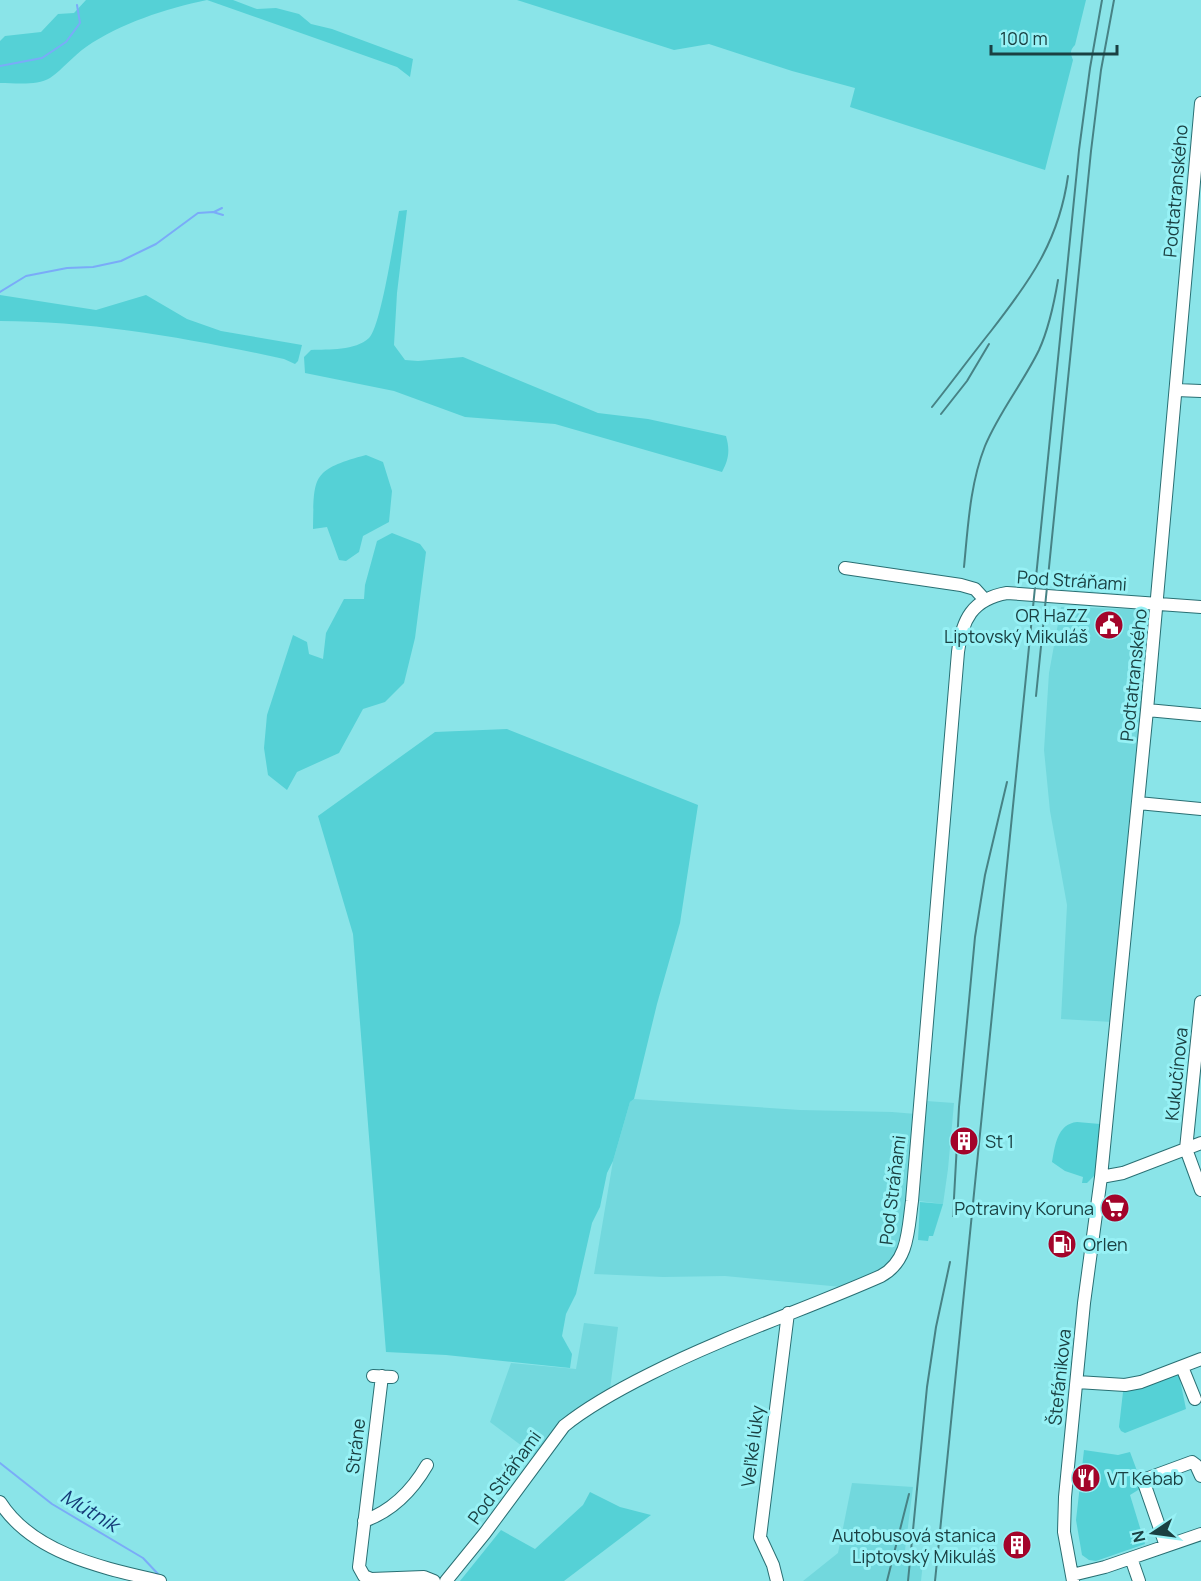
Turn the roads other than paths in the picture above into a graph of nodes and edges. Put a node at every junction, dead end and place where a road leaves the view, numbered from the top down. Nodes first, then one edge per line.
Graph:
1 (1201, 104) edge
2 (1196, 214) edge
3 (1176, 390) junction
4 (1201, 391) edge
5 (845, 568) dead end
6 (985, 600) junction
7 (1158, 604) junction
8 (1201, 607) edge
9 (1147, 710) junction
10 (1201, 715) edge
11 (1138, 803) junction
12 (1201, 809) edge
13 (1201, 1002) edge
14 (1201, 1143) edge
15 (1186, 1149) junction
16 (1101, 1177) junction
17 (1201, 1190) edge
18 (788, 1313) junction
19 (1201, 1359) edge
20 (1182, 1367) junction
21 (383, 1376) dead end
22 (1077, 1382) junction
23 (1195, 1399) dead end
24 (427, 1465) dead end
25 (1201, 1476) edge
26 (3, 1506) edge
27 (364, 1521) junction
28 (1201, 1533) edge
29 (1166, 1546) junction
30 (1131, 1558) junction
31 (1073, 1578) edge
32 (160, 1581) edge
33 (434, 1581) edge
34 (446, 1581) edge
35 (777, 1581) edge
36 (1139, 1581) edge

1 - 2 street, Podtatranského
2 - 3 street, Podtatranského
3 - 4 street
3 - 7 street, Podtatranského
5 - 6 street
6 - 7 street, Pod Stráňami
6 - 18 street, Pod Stráňami
7 - 8 street, Pod Stráňami
7 - 9 street, Podtatranského
9 - 10 street
9 - 11 street, Podtatranského
11 - 12 street
11 - 16 street, Podtatranského
13 - 15 street, Kukučínova
14 - 15 street
15 - 16 street
15 - 17 street
16 - 22 street, Štefánikova
18 - 34 street, Pod Stráňami
18 - 35 street, Veľké lúky
19 - 20 street
20 - 22 street
20 - 23 street
21 - 27 street, Stráne
22 - 31 street, Štefánikova
24 - 27 street
25 - 29 street
26 - 32 street
27 - 33 street, Stráne
28 - 29 street
29 - 30 street
30 - 31 street
30 - 36 street

